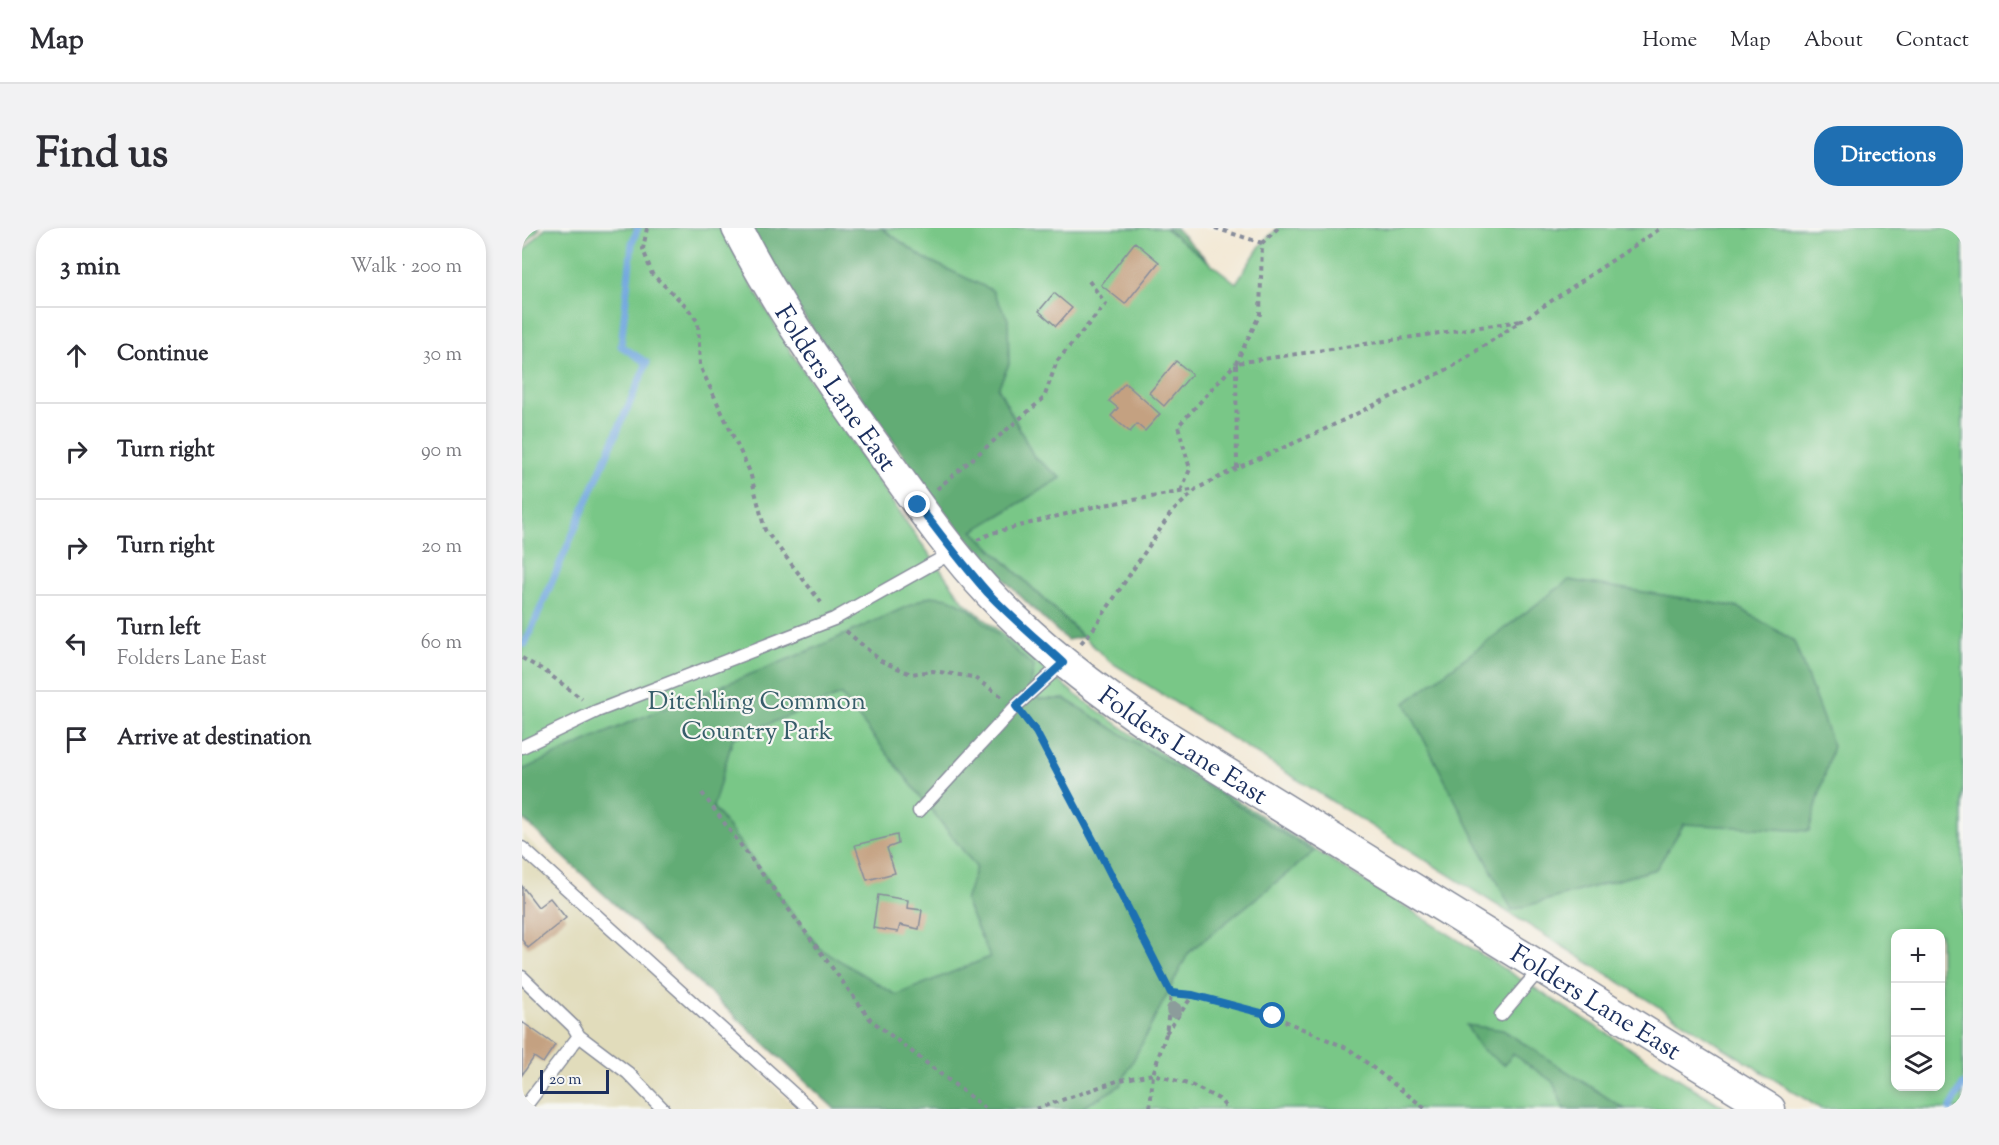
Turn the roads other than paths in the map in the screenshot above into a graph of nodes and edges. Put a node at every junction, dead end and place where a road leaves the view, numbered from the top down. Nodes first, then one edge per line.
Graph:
1 (737, 228) edge
2 (953, 552) junction
3 (1063, 663) junction
4 (522, 747) edge
5 (919, 811) dead end
6 (522, 849) edge
7 (1542, 967) junction
8 (522, 977) edge
9 (1501, 1015) dead end
10 (579, 1036) junction
11 (526, 1105) edge
12 (663, 1109) edge
13 (810, 1109) edge
14 (1770, 1109) edge

1 - 2 street, Folders Lane East
2 - 3 street, Folders Lane East
2 - 4 lane
3 - 5 lane
3 - 7 street, Folders Lane East
6 - 13 lane
7 - 9 lane
7 - 14 street, Folders Lane East
8 - 10 lane
10 - 11 lane
10 - 12 lane

